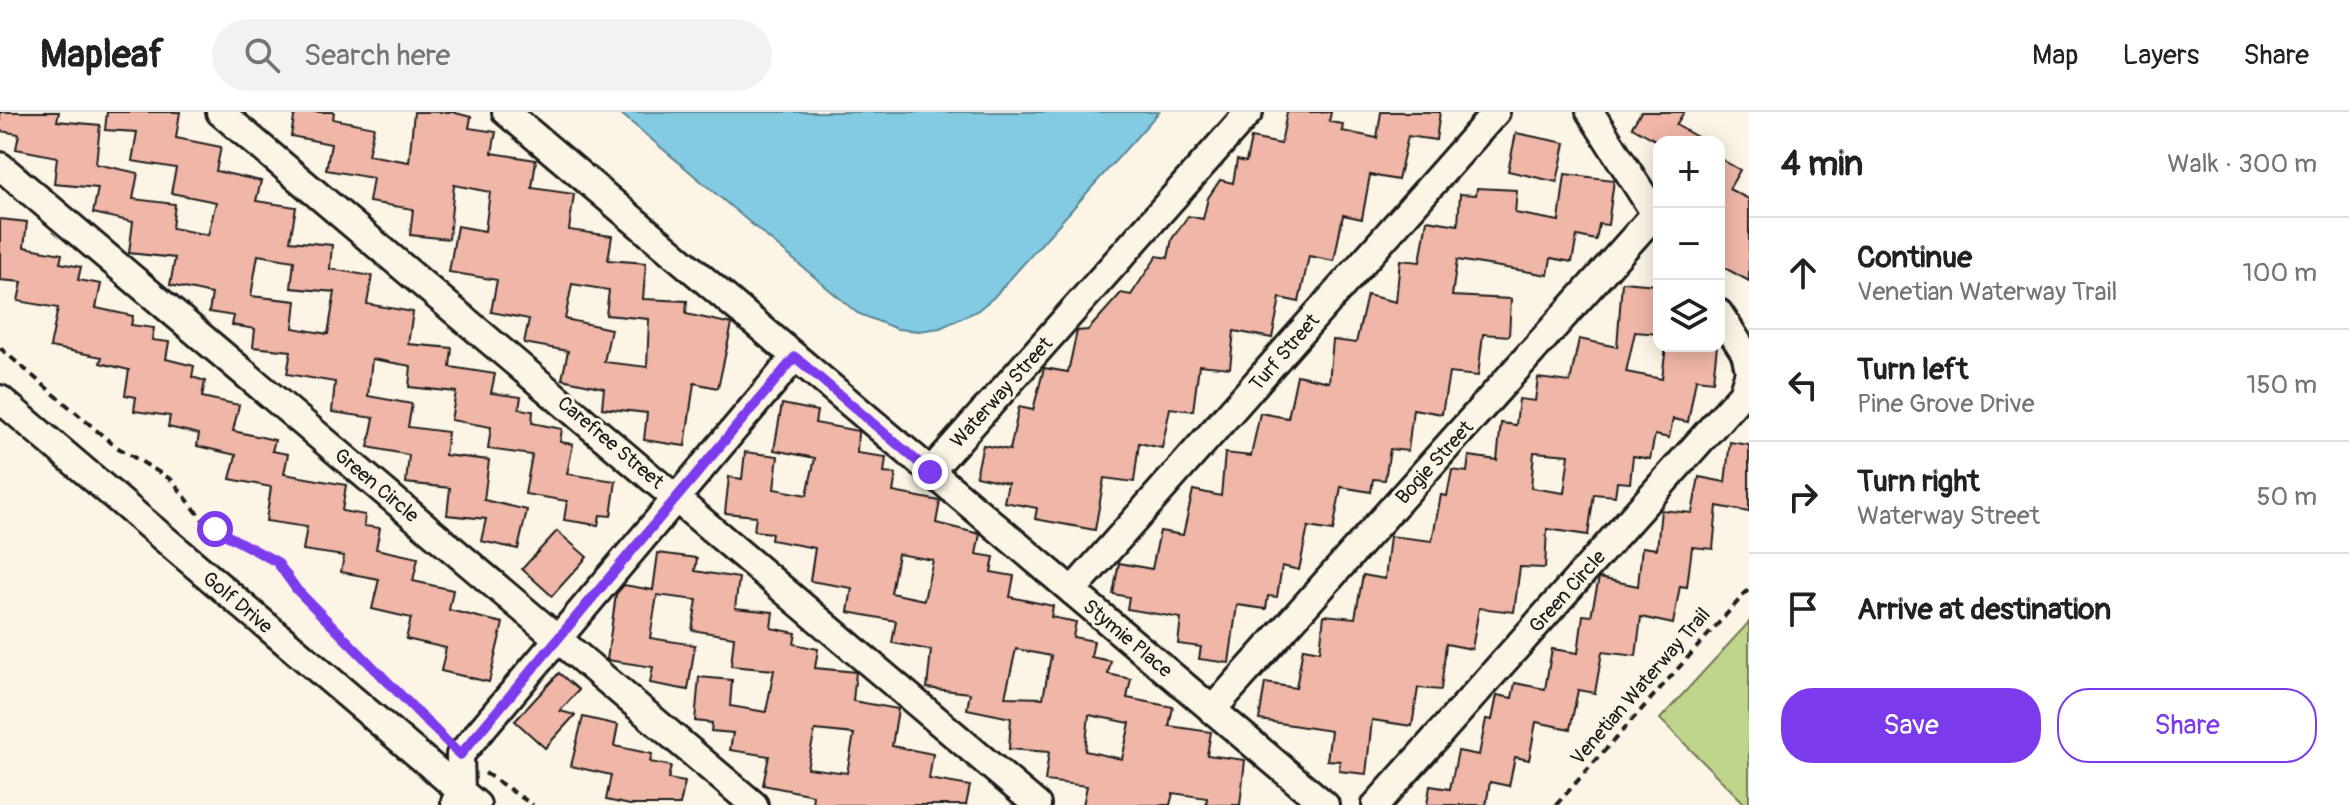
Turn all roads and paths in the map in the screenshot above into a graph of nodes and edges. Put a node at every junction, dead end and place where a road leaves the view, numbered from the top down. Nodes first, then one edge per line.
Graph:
1 (220, 112) edge
2 (506, 112) edge
3 (1249, 112) edge
4 (1496, 112) edge
5 (1590, 112) edge
6 (0, 166) edge
7 (1653, 211) edge
8 (1653, 221) edge
9 (1725, 322) edge
10 (0, 348) edge
11 (795, 357) junction
12 (1749, 371) edge
13 (0, 399) edge
14 (930, 472) junction
15 (676, 497) junction
16 (1749, 589) edge
17 (1072, 591) junction
18 (557, 638) junction
19 (1212, 710) junction
20 (460, 755) junction
21 (464, 800) edge
22 (533, 805) edge
23 (754, 805) edge
24 (1037, 805) edge
25 (1325, 805) edge
26 (1376, 805) edge
27 (1556, 805) edge

1 - 15 street, Carefree Street
2 - 11 street
3 - 14 street, Waterway Street
4 - 17 street, Turf Street
5 - 7 street
6 - 18 street, Green Circle
8 - 19 street, Bogie Street
9 - 12 street
10 - 20 path
11 - 14 street
11 - 15 street
12 - 26 street, Green Circle
13 - 21 street, Golf Drive
14 - 17 street, Stymie Place
15 - 18 street
15 - 24 street, Carefree Street
16 - 27 path, Venetian Waterway Trail
17 - 19 street, Stymie Place
18 - 20 street
18 - 23 street, Green Circle
19 - 25 street, Stymie Place
20 - 21 street
20 - 22 path

